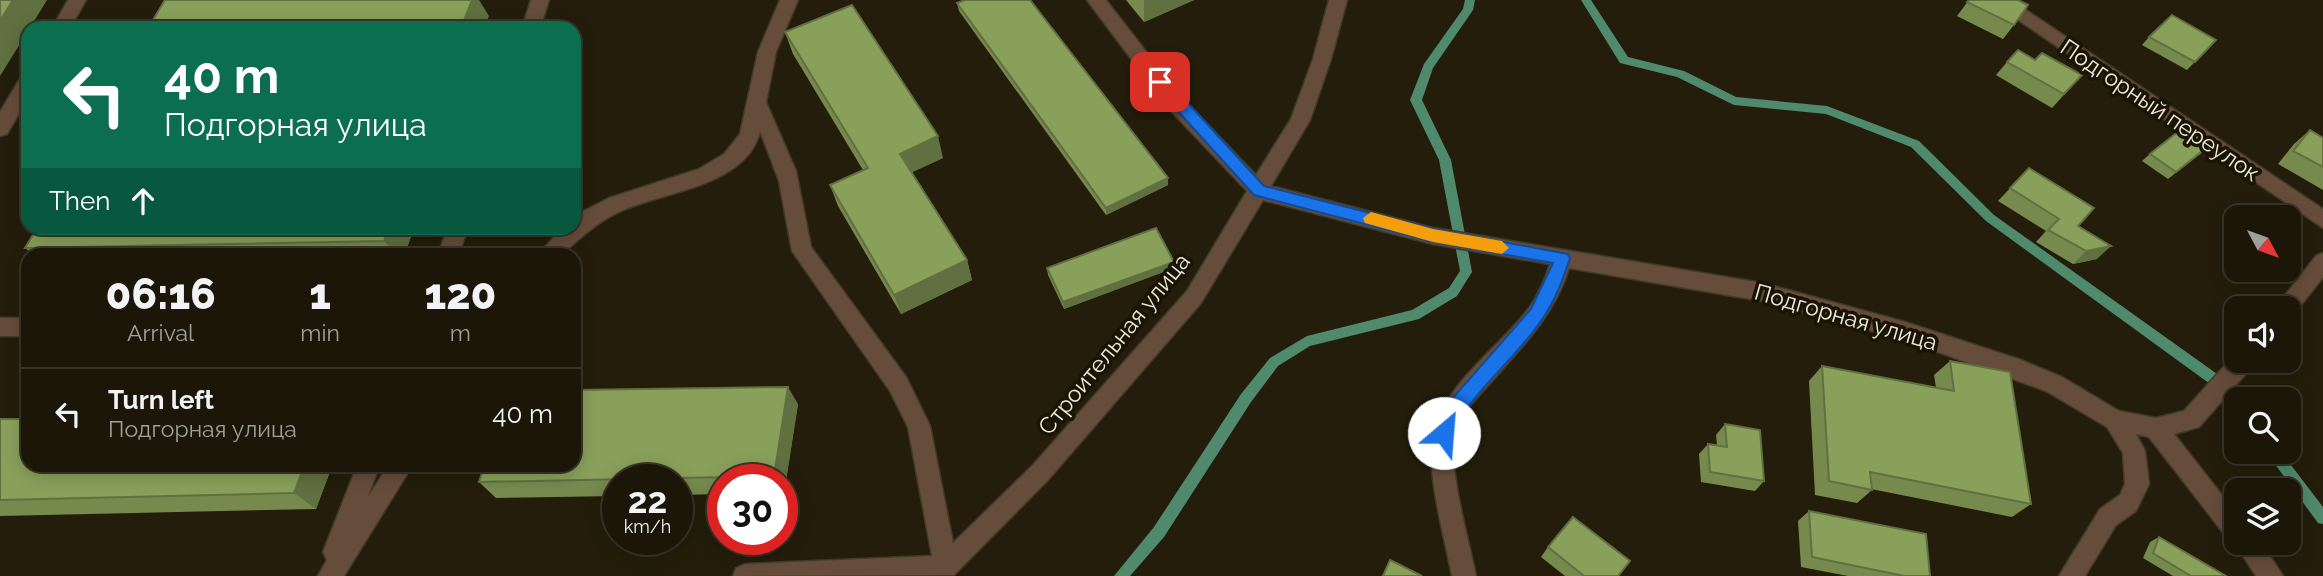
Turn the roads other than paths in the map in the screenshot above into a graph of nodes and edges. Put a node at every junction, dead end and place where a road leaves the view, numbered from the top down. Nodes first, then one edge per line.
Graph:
1 (77, 0) edge
2 (540, 0) edge
3 (789, 0) edge
4 (1096, 0) edge
5 (1338, 0) edge
6 (2002, 1) edge
7 (65, 21) edge
8 (533, 21) edge
9 (758, 105) junction
10 (21, 106) edge
11 (0, 129) edge
12 (1259, 191) junction
13 (2323, 220) edge
14 (581, 223) edge
15 (568, 235) edge
16 (554, 248) edge
17 (1562, 258) junction
18 (2323, 262) edge
19 (2296, 296) edge
20 (0, 327) edge
21 (21, 327) edge
22 (2232, 373) edge
23 (2115, 420) junction
24 (2156, 428) junction
25 (366, 472) edge
26 (397, 472) edge
27 (2224, 516) edge
28 (2256, 555) edge
29 (941, 572) edge
30 (328, 576) edge
31 (745, 576) edge
32 (1464, 576) edge
33 (2071, 576) edge
34 (2271, 576) edge

1 - 7 street
2 - 8 street
3 - 9 street
4 - 12 street
5 - 12 street, Строительная улица
6 - 13 street, Подгорный переулок
9 - 14 street
9 - 29 street
10 - 11 street
12 - 17 street, Подгорная улица
12 - 29 street, Строительная улица
15 - 16 street
17 - 23 street, Подгорная улица
17 - 32 street
18 - 19 street
20 - 21 street
22 - 24 street
23 - 24 street
23 - 33 street
24 - 27 street
25 - 30 street
26 - 30 street
28 - 34 street
29 - 31 street

